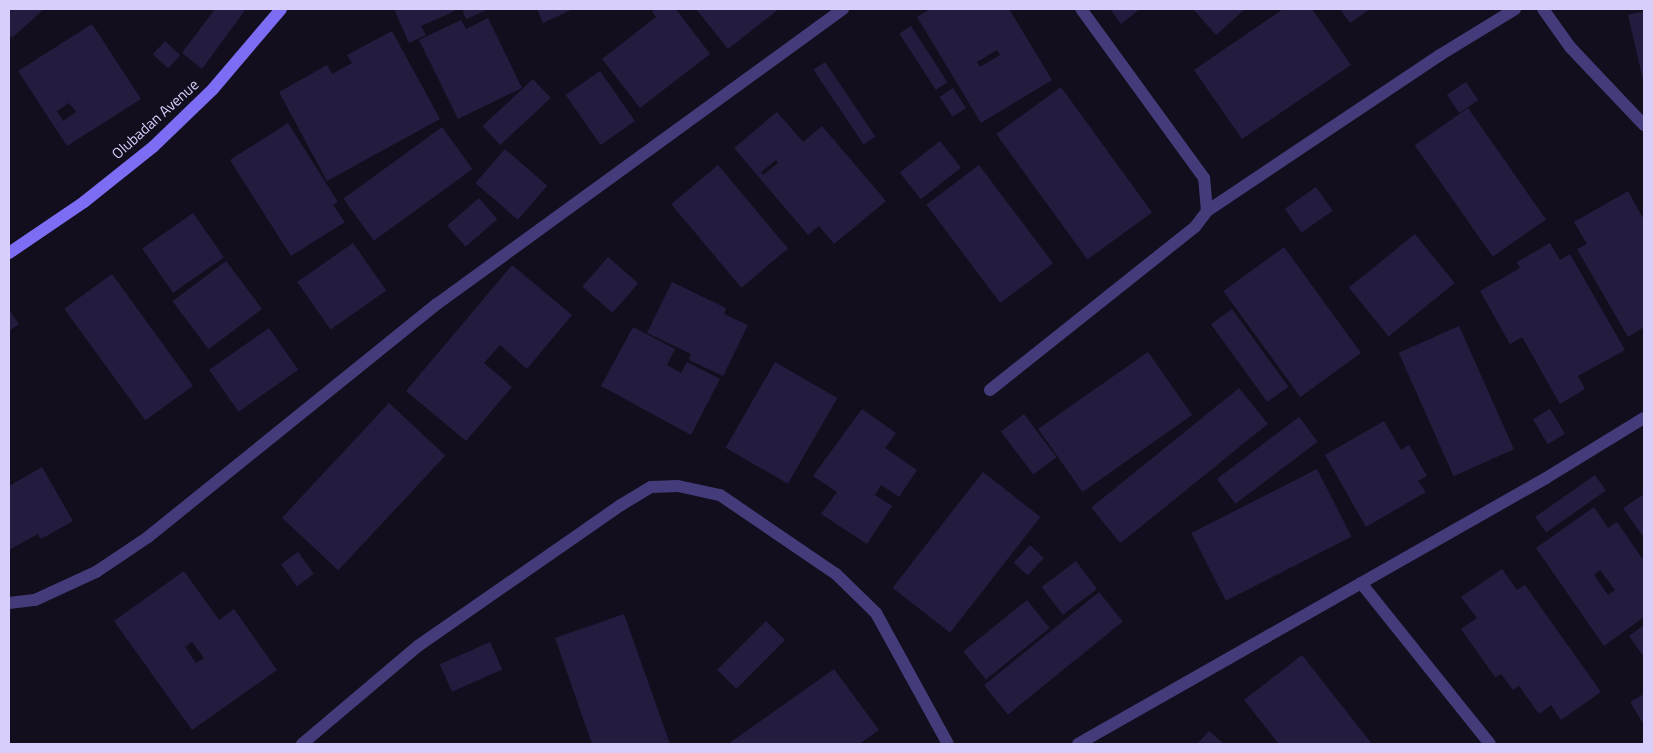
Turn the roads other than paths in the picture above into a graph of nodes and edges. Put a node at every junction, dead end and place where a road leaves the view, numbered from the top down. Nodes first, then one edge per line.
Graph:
1 (281, 9) edge
2 (843, 9) edge
3 (1081, 9) edge
4 (1515, 9) edge
5 (1543, 9) edge
6 (1644, 125) edge
7 (1207, 211) junction
8 (9, 253) edge
9 (990, 390) dead end
10 (1644, 418) edge
11 (1361, 583) junction
12 (9, 603) edge
13 (302, 744) edge
14 (948, 744) edge
15 (1078, 744) edge
16 (1490, 744) edge

1 - 8 street, Olubadan Avenue
2 - 12 street
3 - 7 street
4 - 7 street
5 - 6 street
7 - 9 street
10 - 11 street
11 - 15 street
11 - 16 street
13 - 14 street

